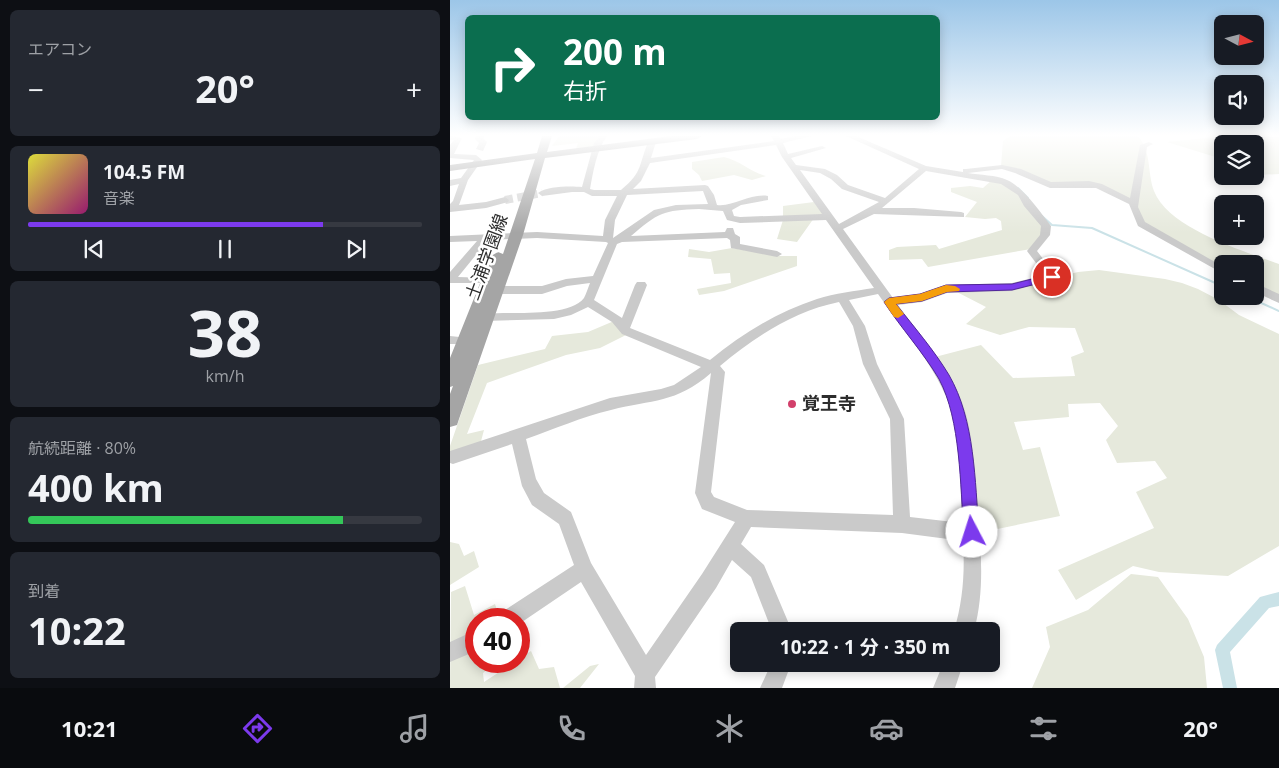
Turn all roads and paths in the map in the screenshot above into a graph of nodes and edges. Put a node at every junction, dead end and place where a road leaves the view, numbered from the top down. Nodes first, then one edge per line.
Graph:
1 (473, 168) edge
2 (527, 168) edge
3 (537, 168) edge
4 (591, 168) edge
5 (643, 168) edge
6 (794, 168) edge
7 (814, 168) edge
8 (924, 168) edge
9 (925, 168) edge
10 (988, 168) edge
11 (1006, 168) edge
12 (1140, 168) edge
13 (952, 171) junction
14 (464, 180) junction
15 (450, 182) edge
16 (586, 190) junction
17 (624, 192) junction
18 (542, 193) tunnel mouth
19 (765, 198) dead end
20 (505, 200) tunnel mouth
21 (885, 201) junction
22 (1135, 204) junction
23 (713, 206) junction
24 (450, 209) edge
25 (874, 211) junction
26 (891, 211) junction
27 (961, 215) dead end
28 (727, 217) junction
29 (828, 217) junction
30 (893, 224) dead end
31 (837, 228) junction
32 (730, 235) junction
33 (512, 236) junction
34 (450, 239) edge
35 (484, 239) junction
36 (615, 240) junction
37 (777, 254) dead end
38 (1214, 265) edge
39 (450, 279) edge
40 (597, 279) junction
41 (641, 285) dead end
42 (493, 286) junction
43 (881, 290) junction
44 (1264, 292) edge
45 (842, 297) junction
46 (1279, 299) edge
47 (588, 301) junction
48 (889, 302) junction
49 (487, 318) junction
50 (624, 328) junction
51 (450, 340) edge
52 (465, 341) junction
53 (712, 366) junction
54 (450, 380) edge
55 (450, 419) edge
56 (518, 436) junction
57 (453, 457) dead end
58 (747, 518) junction
59 (902, 524) junction
60 (972, 532) junction
61 (730, 546) junction
62 (584, 569) junction
63 (526, 608) edge
64 (778, 622) edge
65 (966, 622) edge
66 (465, 648) edge
67 (450, 652) edge
68 (778, 672) edge
69 (950, 672) edge
70 (645, 681) edge
71 (771, 688) edge
72 (944, 688) edge

1 - 14 street
2 - 33 main road, 土浦学園線
3 - 33 main road, 土浦学園線
4 - 16 street
5 - 17 street
6 - 29 street
7 - 21 street
8 - 21 street
9 - 13 street
10 - 13 street
11 - 22 street
12 - 22 street
13 - 48 street
14 - 15 street
14 - 24 street
16 - 17 street
16 - 18 street
17 - 23 street
17 - 36 street
19 - 28 street
20 - 24 street
21 - 25 street
22 - 38 street
23 - 28 street
23 - 36 street
25 - 26 street
25 - 31 street
26 - 27 street
26 - 30 street
28 - 29 street
28 - 32 street
29 - 31 street
31 - 43 street
32 - 36 street
32 - 37 street
33 - 35 street
33 - 36 street
33 - 42 main road, 土浦学園線
34 - 35 street
35 - 39 street
36 - 40 street
39 - 42 street
40 - 42 street
40 - 47 street
41 - 50 street
42 - 49 main road, 土浦学園線
42 - 52 main road, 土浦学園線
43 - 45 street
43 - 48 street
44 - 46 street
45 - 53 street
45 - 59 street
47 - 49 street
47 - 50 street
48 - 60 street
49 - 55 main road, 土浦学園線
50 - 53 street
51 - 52 street
52 - 54 main road, 土浦学園線
53 - 56 street
53 - 58 street
56 - 57 street
56 - 62 street
58 - 59 street
58 - 61 street
59 - 60 street
60 - 65 street
61 - 64 street
61 - 70 street
62 - 63 street
62 - 70 street
66 - 67 street
68 - 71 street
69 - 72 street

